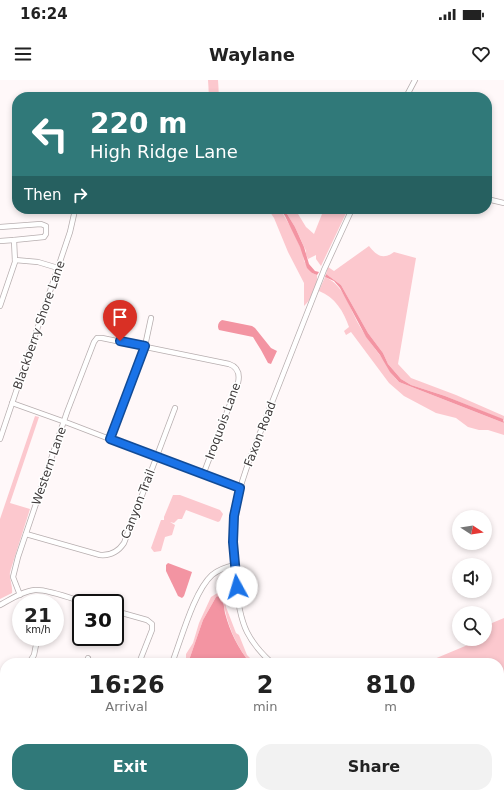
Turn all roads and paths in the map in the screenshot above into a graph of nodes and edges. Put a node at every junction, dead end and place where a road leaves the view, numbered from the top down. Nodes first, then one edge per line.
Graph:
1 (415, 80) edge
2 (409, 92) edge
3 (492, 201) edge
4 (504, 203) edge
5 (74, 214) edge
6 (350, 214) edge
7 (0, 227) edge
8 (14, 240) junction
9 (0, 241) edge
10 (15, 260) junction
11 (58, 268) junction
12 (2, 295) edge
13 (0, 306) edge
14 (151, 318) dead end
15 (96, 338) joint
16 (145, 346) junction
17 (12, 403) junction
18 (175, 408) dead end
19 (64, 421) junction
20 (0, 437) edge
21 (110, 439) junction
22 (157, 457) junction
23 (203, 475) junction
24 (240, 488) junction
25 (26, 534) junction
26 (234, 565) junction
27 (20, 594) edge
28 (22, 594) edge
29 (55, 594) edge
30 (12, 599) edge
31 (0, 605) edge
32 (124, 614) edge
33 (36, 646) edge
34 (32, 658) edge
35 (141, 658) edge
36 (174, 658) edge
37 (267, 658) edge

1 - 2 street
3 - 4 street
5 - 11 street, Blackberry Shore Lane
6 - 24 street, Faxon Road
7 - 8 street
8 - 9 street
8 - 10 street
10 - 11 street
10 - 12 street
11 - 17 street, Blackberry Shore Lane
12 - 13 street
14 - 16 street
15 - 16 street, Iroquois Lane
15 - 19 street, Western Lane
16 - 21 street
16 - 23 street, Iroquois Lane
17 - 19 street
17 - 20 street, Blackberry Shore Lane
18 - 22 street
19 - 21 street
19 - 25 street, Western Lane
21 - 22 street
22 - 23 street
22 - 25 street, Canyon Trail
23 - 24 street
24 - 26 street, Faxon Road
25 - 27 street, Western Lane
26 - 36 street
26 - 37 street, Faxon Road
28 - 29 street
30 - 31 street
32 - 35 street
33 - 34 street

